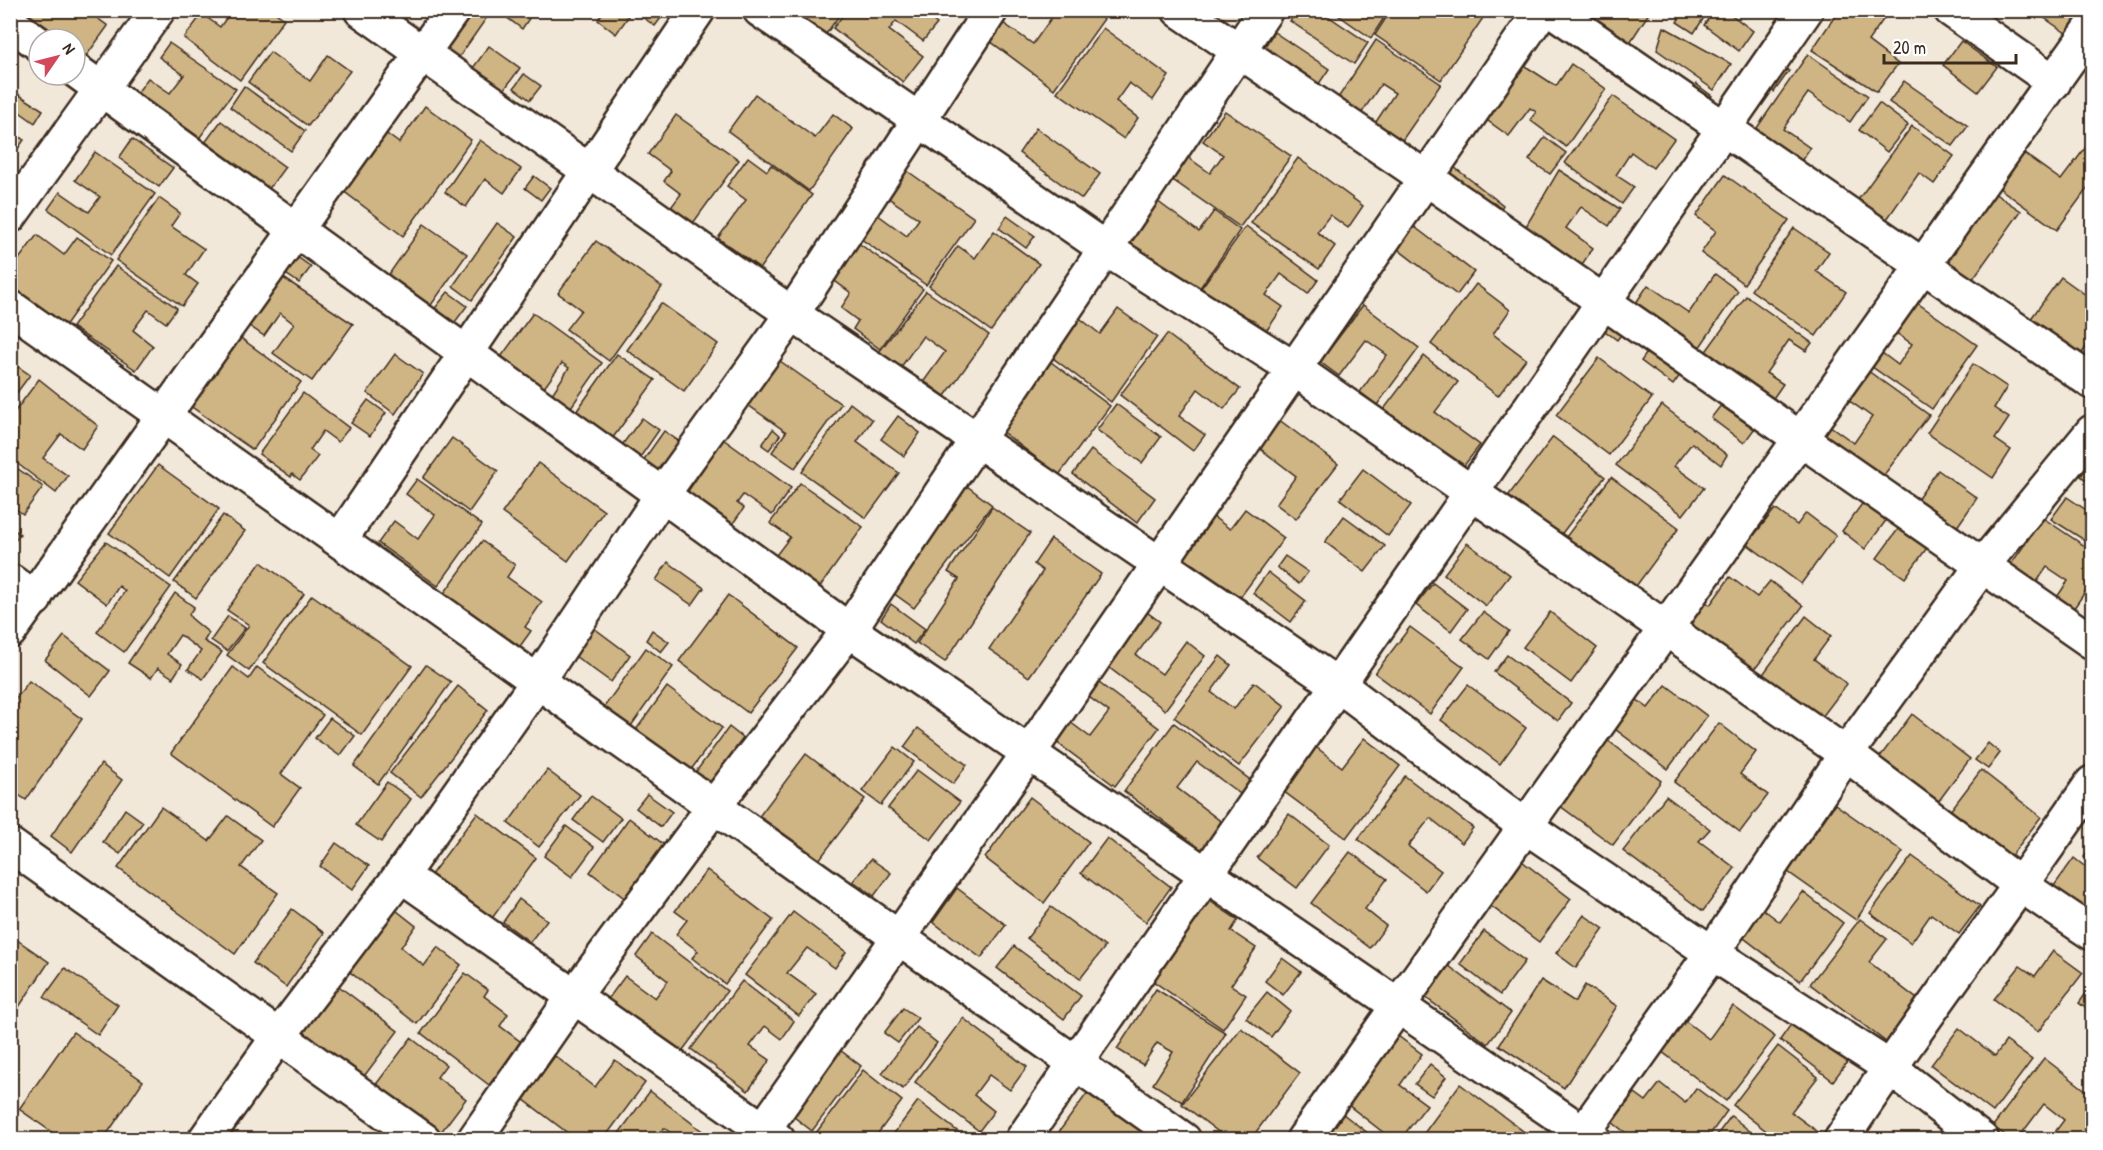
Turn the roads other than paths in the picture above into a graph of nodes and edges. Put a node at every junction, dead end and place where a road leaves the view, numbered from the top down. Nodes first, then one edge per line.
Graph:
1 (158, 10) edge
2 (361, 10) edge
3 (453, 10) edge
4 (698, 10) edge
5 (760, 10) edge
6 (991, 10) edge
7 (1179, 10) edge
8 (1266, 10) edge
9 (1542, 10) edge
10 (1552, 10) edge
11 (1806, 10) edge
12 (1951, 10) edge
13 (10, 23) edge
14 (2092, 27) edge
15 (27, 35) edge
16 (1238, 52) junction
17 (423, 56) junction
18 (87, 79) edge
19 (2054, 82) junction
20 (101, 89) junction
21 (919, 120) junction
22 (1724, 129) junction
23 (589, 173) junction
24 (1426, 178) junction
25 (10, 216) edge
26 (297, 230) junction
27 (1106, 249) junction
28 (1924, 266) junction
29 (1604, 302) junction
30 (10, 307) edge
31 (792, 314) junction
32 (467, 352) junction
33 (1293, 368) junction
34 (2092, 382) edge
35 (164, 416) junction
36 (2092, 432) edge
37 (1800, 439) junction
38 (979, 440) junction
39 (1471, 493) junction
40 (662, 495) junction
41 (340, 540) junction
42 (1158, 563) junction
43 (1982, 566) junction
44 (23, 590) edge
45 (1665, 629) junction
46 (849, 630) junction
47 (10, 631) edge
48 (2092, 642) edge
49 (538, 681) junction
50 (1337, 685) junction
51 (1028, 754) junction
52 (1845, 754) junction
53 (2092, 783) edge
54 (715, 805) junction
55 (1525, 826) junction
56 (10, 845) edge
57 (401, 875) junction
58 (1207, 876) junction
59 (2022, 886) junction
60 (2092, 933) edge
61 (898, 936) junction
62 (1712, 953) junction
63 (574, 996) junction
64 (1398, 1006) junction
65 (278, 1037) junction
66 (1076, 1062) junction
67 (1889, 1067) junction
68 (766, 1136) edge
69 (1585, 1137) edge
70 (205, 1140) edge
71 (424, 1140) edge
72 (474, 1140) edge
73 (1022, 1140) edge
74 (1184, 1140) edge
75 (1303, 1140) edge
76 (1841, 1140) edge
77 (1982, 1140) edge

1 - 20 street
2 - 17 street
3 - 17 street
4 - 23 street
5 - 21 street
6 - 21 street
7 - 16 street
8 - 16 street
9 - 24 street
10 - 22 street
11 - 22 street
12 - 19 street
13 - 15 street
14 - 19 street
16 - 24 street
16 - 27 street
17 - 23 street
17 - 26 street
18 - 20 street
19 - 28 street
20 - 25 street
20 - 26 street
21 - 27 street
21 - 31 street
22 - 28 street
22 - 29 street
23 - 31 street
23 - 32 street
24 - 29 street
24 - 33 street
26 - 32 street
26 - 35 street
27 - 33 street
27 - 38 street
28 - 34 street
28 - 37 street
29 - 37 street
29 - 39 street
30 - 35 street
31 - 38 street
31 - 40 street
32 - 40 street
32 - 41 street
33 - 39 street
33 - 42 street
35 - 41 street
35 - 44 street
36 - 43 street
37 - 43 street
37 - 45 street
38 - 42 street
38 - 46 street
39 - 45 street
39 - 50 street
40 - 46 street
40 - 49 street
41 - 49 street
42 - 50 street
42 - 51 street
43 - 48 street
43 - 52 street
44 - 47 street
45 - 52 street
45 - 55 street
46 - 51 street
46 - 54 street
49 - 54 street
49 - 57 street
50 - 55 street
50 - 58 street
51 - 58 street
51 - 61 street
52 - 59 street
52 - 62 street
53 - 59 street
54 - 61 street
54 - 63 street
55 - 62 street
55 - 64 street
56 - 65 street
57 - 63 street
57 - 65 street
58 - 64 street
58 - 66 street
59 - 60 street
59 - 67 street
61 - 66 street
61 - 68 street
62 - 67 street
62 - 69 street
63 - 68 street
63 - 72 street
64 - 69 street
64 - 75 street
65 - 70 street
65 - 71 street
66 - 73 street
66 - 74 street
67 - 76 street
67 - 77 street

